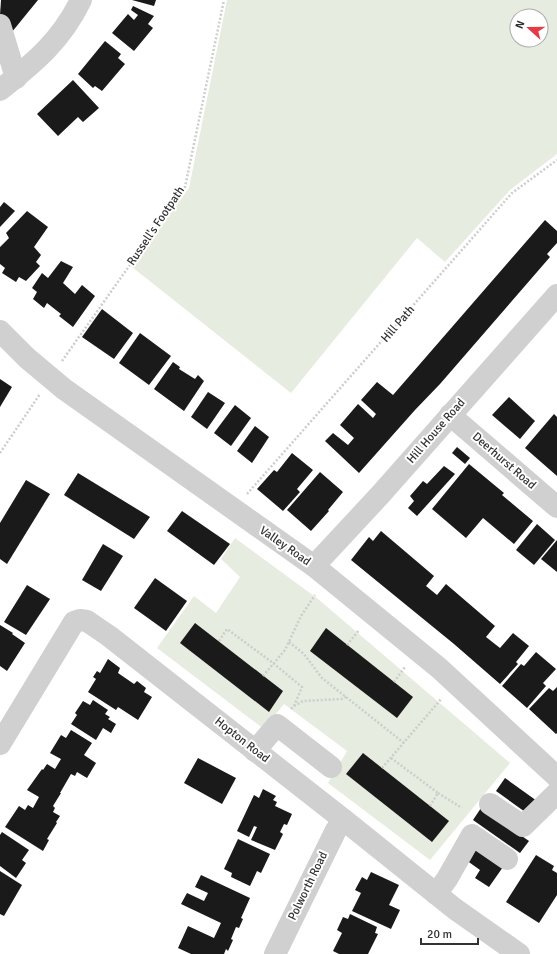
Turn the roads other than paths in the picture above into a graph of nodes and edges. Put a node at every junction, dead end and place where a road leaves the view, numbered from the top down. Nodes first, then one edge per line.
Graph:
1 (81, 0) edge
2 (0, 25) edge
3 (8, 84) edge
4 (557, 295) edge
5 (0, 331) edge
6 (450, 415) junction
7 (557, 506) edge
8 (314, 566) junction
9 (0, 744) edge
10 (255, 750) junction
11 (331, 767) dead end
12 (557, 777) edge
13 (557, 793) edge
14 (490, 804) dead end
15 (344, 820) junction
16 (507, 859) dead end
17 (436, 894) junction
18 (275, 954) edge
19 (519, 954) edge

1 - 3 street
2 - 3 street
4 - 6 street, Hill House Road
5 - 8 street, Valley Road
6 - 7 street, Deerhurst Road
6 - 8 street, Hill House Road
8 - 12 street, Valley Road
9 - 10 street, Hopton Road
10 - 11 street
10 - 15 street, Hopton Road
13 - 14 street
15 - 17 street, Hopton Road
15 - 18 street, Polworth Road
16 - 17 street
17 - 19 street, Hopton Road

